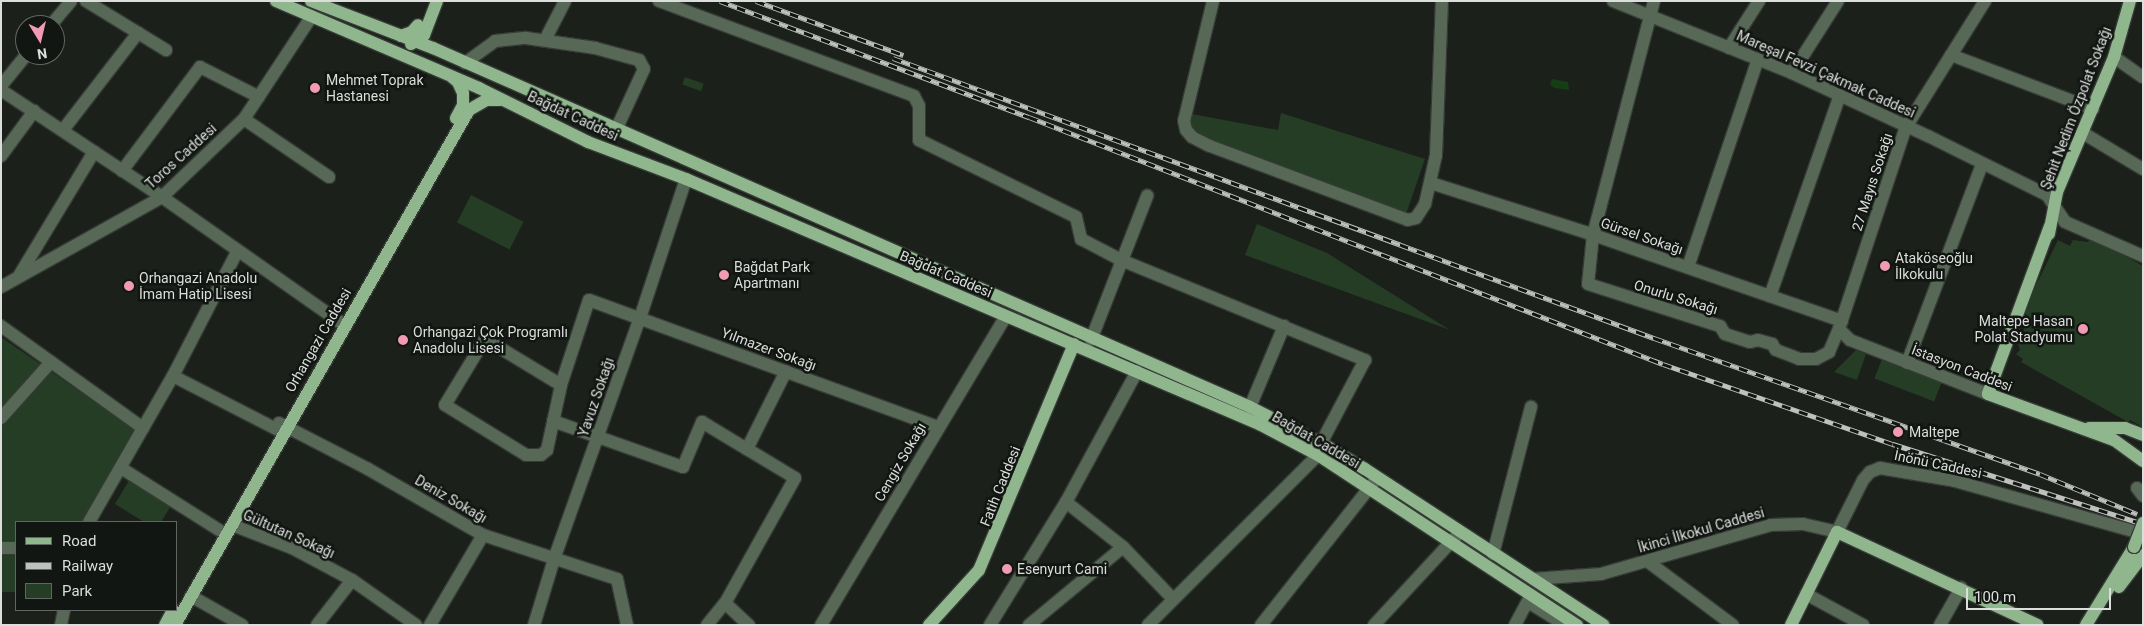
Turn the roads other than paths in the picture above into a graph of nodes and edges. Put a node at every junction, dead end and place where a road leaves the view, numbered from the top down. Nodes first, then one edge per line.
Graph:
1 (71, 1) edge
2 (86, 1) edge
3 (276, 1) edge
4 (311, 1) edge
5 (428, 1) edge
6 (437, 1) edge
7 (564, 1) edge
8 (659, 1) edge
9 (1213, 1) edge
10 (1442, 1) edge
11 (1612, 1) edge
12 (1654, 1) edge
13 (1759, 1) edge
14 (1838, 1) edge
15 (1985, 1) edge
16 (2129, 2) edge
17 (59, 15) edge
18 (312, 16) junction
19 (1649, 16) junction
20 (138, 33) junction
21 (419, 34) junction
22 (546, 38) junction
23 (389, 48) junction
24 (1729, 48) junction
25 (166, 50) dead end
26 (1951, 54) junction
27 (2114, 57) junction
28 (1758, 59) junction
29 (465, 63) junction
30 (426, 64) junction
31 (18, 65) edge
32 (1792, 73) junction
33 (448, 74) junction
34 (2143, 77) edge
35 (505, 82) junction
36 (1, 86) edge
37 (479, 88) junction
38 (1, 90) edge
39 (1840, 95) junction
40 (259, 97) junction
41 (509, 103) junction
42 (463, 105) junction
43 (2093, 109) junction
44 (34, 112) junction
45 (244, 119) junction
46 (600, 123) junction
47 (1906, 127) junction
48 (62, 130) junction
49 (616, 130) junction
50 (2083, 133) junction
51 (588, 142) junction
52 (647, 143) junction
53 (94, 152) junction
54 (1, 156) edge
55 (633, 158) junction
56 (1982, 165) junction
57 (2143, 169) edge
58 (122, 171) junction
59 (328, 177) dead end
60 (686, 179) junction
61 (1430, 183) junction
62 (1147, 196) dead end
63 (162, 197) junction
64 (2056, 208) junction
65 (1593, 235) junction
66 (237, 252) junction
67 (2143, 256) edge
68 (1121, 260) junction
69 (1688, 267) junction
70 (18, 276) junction
71 (1, 288) edge
72 (1770, 296) junction
73 (1006, 316) junction
74 (640, 318) junction
75 (341, 323) junction
76 (1841, 325) junction
77 (1, 326) edge
78 (1284, 326) junction
79 (1091, 340) junction
80 (1074, 344) junction
81 (51, 362) junction
82 (1907, 363) junction
83 (786, 371) junction
84 (1137, 371) junction
85 (173, 376) junction
86 (561, 385) junction
87 (1988, 394) junction
88 (1250, 407) junction
89 (1531, 407) dead end
90 (1, 418) edge
91 (553, 421) junction
92 (281, 427) junction
93 (938, 427) junction
94 (143, 428) junction
95 (2079, 428) junction
96 (598, 435) junction
97 (2143, 435) edge
98 (747, 449) junction
99 (1319, 449) junction
100 (2139, 456) edge
101 (121, 468) junction
102 (1377, 478) junction
103 (1370, 489) junction
104 (1066, 502) junction
105 (90, 521) edge
106 (225, 525) junction
107 (2141, 530) edge
108 (1837, 532) junction
109 (483, 535) junction
110 (1456, 537) junction
111 (1123, 547) junction
112 (1, 548) edge
113 (15, 548) edge
114 (2138, 551) edge
115 (1493, 554) junction
116 (554, 559) junction
117 (1647, 561) junction
118 (1533, 579) junction
119 (352, 580) junction
120 (1961, 588) junction
121 (1806, 594) junction
122 (191, 596) junction
123 (1172, 598) junction
124 (1530, 599) junction
125 (178, 602) edge
126 (725, 603) junction
127 (64, 611) edge
128 (172, 611) edge
129 (61, 625) edge
130 (165, 625) edge
131 (175, 625) edge
132 (242, 625) edge
133 (317, 625) edge
134 (416, 625) edge
135 (430, 625) edge
136 (534, 625) edge
137 (627, 625) edge
138 (706, 625) edge
139 (749, 625) edge
140 (821, 625) edge
141 (929, 625) edge
142 (990, 625) edge
143 (1029, 625) edge
144 (1148, 625) edge
145 (1261, 625) edge
146 (1374, 625) edge
147 (1515, 625) edge
148 (1565, 625) edge
149 (1577, 625) edge
150 (1604, 625) edge
151 (1733, 625) edge
152 (1791, 625) edge
153 (1863, 625) edge
154 (1940, 625) edge
155 (2037, 625) edge
156 (2086, 625) edge

1 - 17 street
2 - 20 street
3 - 18 main road, Bağdat Caddesi
4 - 21 main road
5 - 21 main road
6 - 21 main road
7 - 22 street
8 - 68 street
9 - 61 street
10 - 61 street
11 - 19 street, Mareşal Fevzi Çakmak Caddesi
12 - 19 street
13 - 24 street
14 - 32 street
15 - 26 street, 27 Mayıs Sokağı
16 - 27 main road, Şehit Nedim Özpolat Sokağı
18 - 23 main road, Bağdat Caddesi
18 - 40 street, Toros Caddesi
19 - 24 street, Mareşal Fevzi Çakmak Caddesi
19 - 65 street
20 - 25 street
20 - 48 street
21 - 23 main road
21 - 29 main road, Bağdat Caddesi
21 - 30 main road
22 - 29 street
22 - 49 street
23 - 30 main road, Bağdat Caddesi
24 - 28 street, Mareşal Fevzi Çakmak Caddesi
26 - 43 street
26 - 47 street, 27 Mayıs Sokağı
27 - 34 street
27 - 43 main road, Şehit Nedim Özpolat Sokağı
28 - 32 street, Mareşal Fevzi Çakmak Caddesi
28 - 69 street
29 - 35 main road, Bağdat Caddesi
30 - 33 main road, Bağdat Caddesi
31 - 36 street
32 - 39 street, Mareşal Fevzi Çakmak Caddesi
33 - 37 main road, Bağdat Caddesi
33 - 42 main road
35 - 37 main road
35 - 46 main road, Bağdat Caddesi
37 - 41 main road, Bağdat Caddesi
37 - 42 main road, Orhangazi Caddesi
38 - 44 street
39 - 47 street, Mareşal Fevzi Çakmak Caddesi
39 - 72 street
40 - 45 street, Toros Caddesi
40 - 58 street
41 - 51 main road, Bağdat Caddesi
41 - 75 main road, Orhangazi Caddesi
42 - 75 main road, Orhangazi Caddesi
43 - 50 main road, Şehit Nedim Özpolat Sokağı
44 - 48 street
44 - 54 street
45 - 59 street
45 - 63 street, Toros Caddesi
46 - 49 main road, Bağdat Caddesi
46 - 51 main road
47 - 56 street, Mareşal Fevzi Çakmak Caddesi
47 - 76 street, 27 Mayıs Sokağı
48 - 53 street
49 - 52 main road, Bağdat Caddesi
50 - 57 street
50 - 64 main road, Şehit Nedim Özpolat Sokağı
51 - 55 main road, Bağdat Caddesi
52 - 55 main road
52 - 79 main road, Bağdat Caddesi
53 - 58 street
53 - 70 street
55 - 60 main road, Bağdat Caddesi
56 - 64 street, Mareşal Fevzi Çakmak Caddesi
56 - 82 street
58 - 63 street
60 - 73 main road, Bağdat Caddesi
60 - 74 street, Yavuz Sokağı
61 - 65 street, Gürsel Sokağı
62 - 68 street
63 - 66 street
63 - 70 street, Toros Caddesi
64 - 67 street, Mareşal Fevzi Çakmak Caddesi
64 - 87 main road, Şehit Nedim Özpolat Sokağı
65 - 69 street, Gürsel Sokağı
65 - 76 street, Onurlu Sokağı
66 - 75 street
66 - 85 street
68 - 78 street
68 - 79 street
69 - 72 street, Gürsel Sokağı
70 - 71 street, Toros Caddesi
72 - 76 street, Gürsel Sokağı
73 - 80 main road, Bağdat Caddesi
73 - 93 street, Cengiz Sokağı
74 - 83 street, Yılmazer Sokağı
74 - 86 street, Yılmazer Sokağı
74 - 96 street, Yavuz Sokağı
75 - 92 main road, Orhangazi Caddesi
76 - 82 street, İstasyon Caddesi
77 - 81 street
78 - 88 street
78 - 99 street
79 - 88 main road, Bağdat Caddesi
80 - 84 main road, Bağdat Caddesi
80 - 141 main road, Fatih Caddesi
81 - 90 street
81 - 94 street
82 - 87 street, İstasyon Caddesi
83 - 93 street, Yılmazer Sokağı
83 - 98 street
84 - 99 main road, Bağdat Caddesi
84 - 104 street
85 - 92 street, Deniz Sokağı
85 - 94 street
86 - 91 street
86 - 91 street
87 - 95 main road, İstasyon Caddesi
88 - 99 main road, Bağdat Caddesi
89 - 115 street
91 - 96 street
92 - 106 main road, Orhangazi Caddesi
92 - 109 street, Deniz Sokağı
93 - 140 street, Cengiz Sokağı
94 - 101 street
95 - 97 main road
95 - 100 main road, İstasyon Caddesi
96 - 98 street
96 - 116 street, Yavuz Sokağı
98 - 126 street
99 - 102 main road, Bağdat Caddesi
99 - 103 main road, Bağdat Caddesi
99 - 123 street
101 - 105 street
101 - 106 street, Gültutan Sokağı
102 - 103 street
102 - 110 main road, Bağdat Caddesi
103 - 110 main road, Bağdat Caddesi
103 - 145 street
104 - 111 street
104 - 142 street
106 - 119 street, Gültutan Sokağı
106 - 122 main road, Orhangazi Caddesi
106 - 125 main road, Orhangazi Caddesi
107 - 108 street, İnönü Caddesi
107 - 114 main road, bridge
108 - 117 street, İkinci İlkokul Caddesi
108 - 120 main road, İkinci İlkokul Caddesi
108 - 121 main road, İnönü Caddesi
109 - 116 street, Deniz Sokağı
109 - 135 street
110 - 115 main road, Bağdat Caddesi
110 - 124 main road, Bağdat Caddesi
110 - 146 street
111 - 123 street
111 - 143 street
112 - 113 street
114 - 156 main road
115 - 118 main road, Bağdat Caddesi
116 - 136 street, Yavuz Sokağı
116 - 137 street, Deniz Sokağı
117 - 118 street, İkinci İlkokul Caddesi
117 - 151 street
118 - 150 main road, Bağdat Caddesi
119 - 133 street
119 - 134 street, Gültutan Sokağı
120 - 154 street
120 - 155 main road, İkinci İlkokul Caddesi
121 - 152 main road, İnönü Caddesi
121 - 153 street
122 - 131 main road, Orhangazi Caddesi
122 - 132 street
123 - 144 street
124 - 147 street
124 - 148 street, Bağdat Caddesi
124 - 149 main road, Bağdat Caddesi
126 - 138 street
126 - 139 street
127 - 129 street
128 - 130 main road

